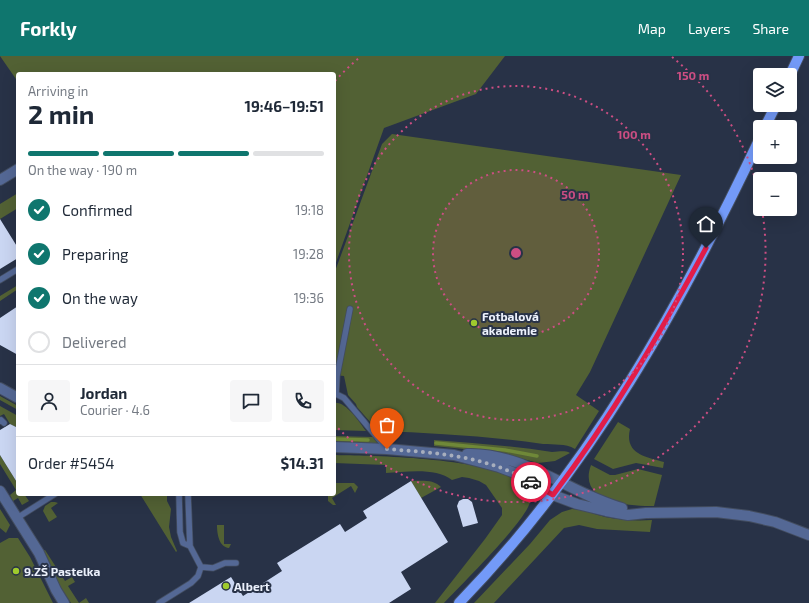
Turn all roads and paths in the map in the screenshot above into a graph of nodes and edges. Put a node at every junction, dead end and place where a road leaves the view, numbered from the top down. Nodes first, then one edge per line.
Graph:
1 (799, 56) edge
2 (793, 68) edge
3 (753, 152) edge
4 (16, 170) edge
5 (0, 180) edge
6 (16, 270) edge
7 (0, 280) edge
8 (350, 309) dead end
9 (336, 385) edge
10 (0, 388) edge
11 (336, 394) edge
12 (16, 397) edge
13 (336, 448) edge
14 (387, 449) junction
15 (454, 455) junction
16 (562, 482) junction
17 (0, 491) edge
18 (553, 495) junction
19 (52, 496) edge
20 (179, 496) edge
21 (188, 496) edge
22 (646, 513) junction
23 (17, 518) junction
24 (809, 535) edge
25 (190, 546) junction
26 (236, 563) dead end
27 (201, 566) junction
28 (64, 603) edge
29 (159, 603) edge
30 (460, 603) edge

1 - 2 main road
3 - 16 main road
4 - 5 street
6 - 7 lane
8 - 9 lane
10 - 12 street
11 - 14 lane
13 - 14 street
14 - 15 street
15 - 16 street
15 - 18 street
16 - 18 main road
16 - 22 street
17 - 23 street
18 - 22 street
18 - 30 main road
19 - 23 lane
20 - 25 lane
21 - 25 lane
22 - 24 street
23 - 28 street
25 - 27 lane
26 - 27 lane
27 - 29 lane

